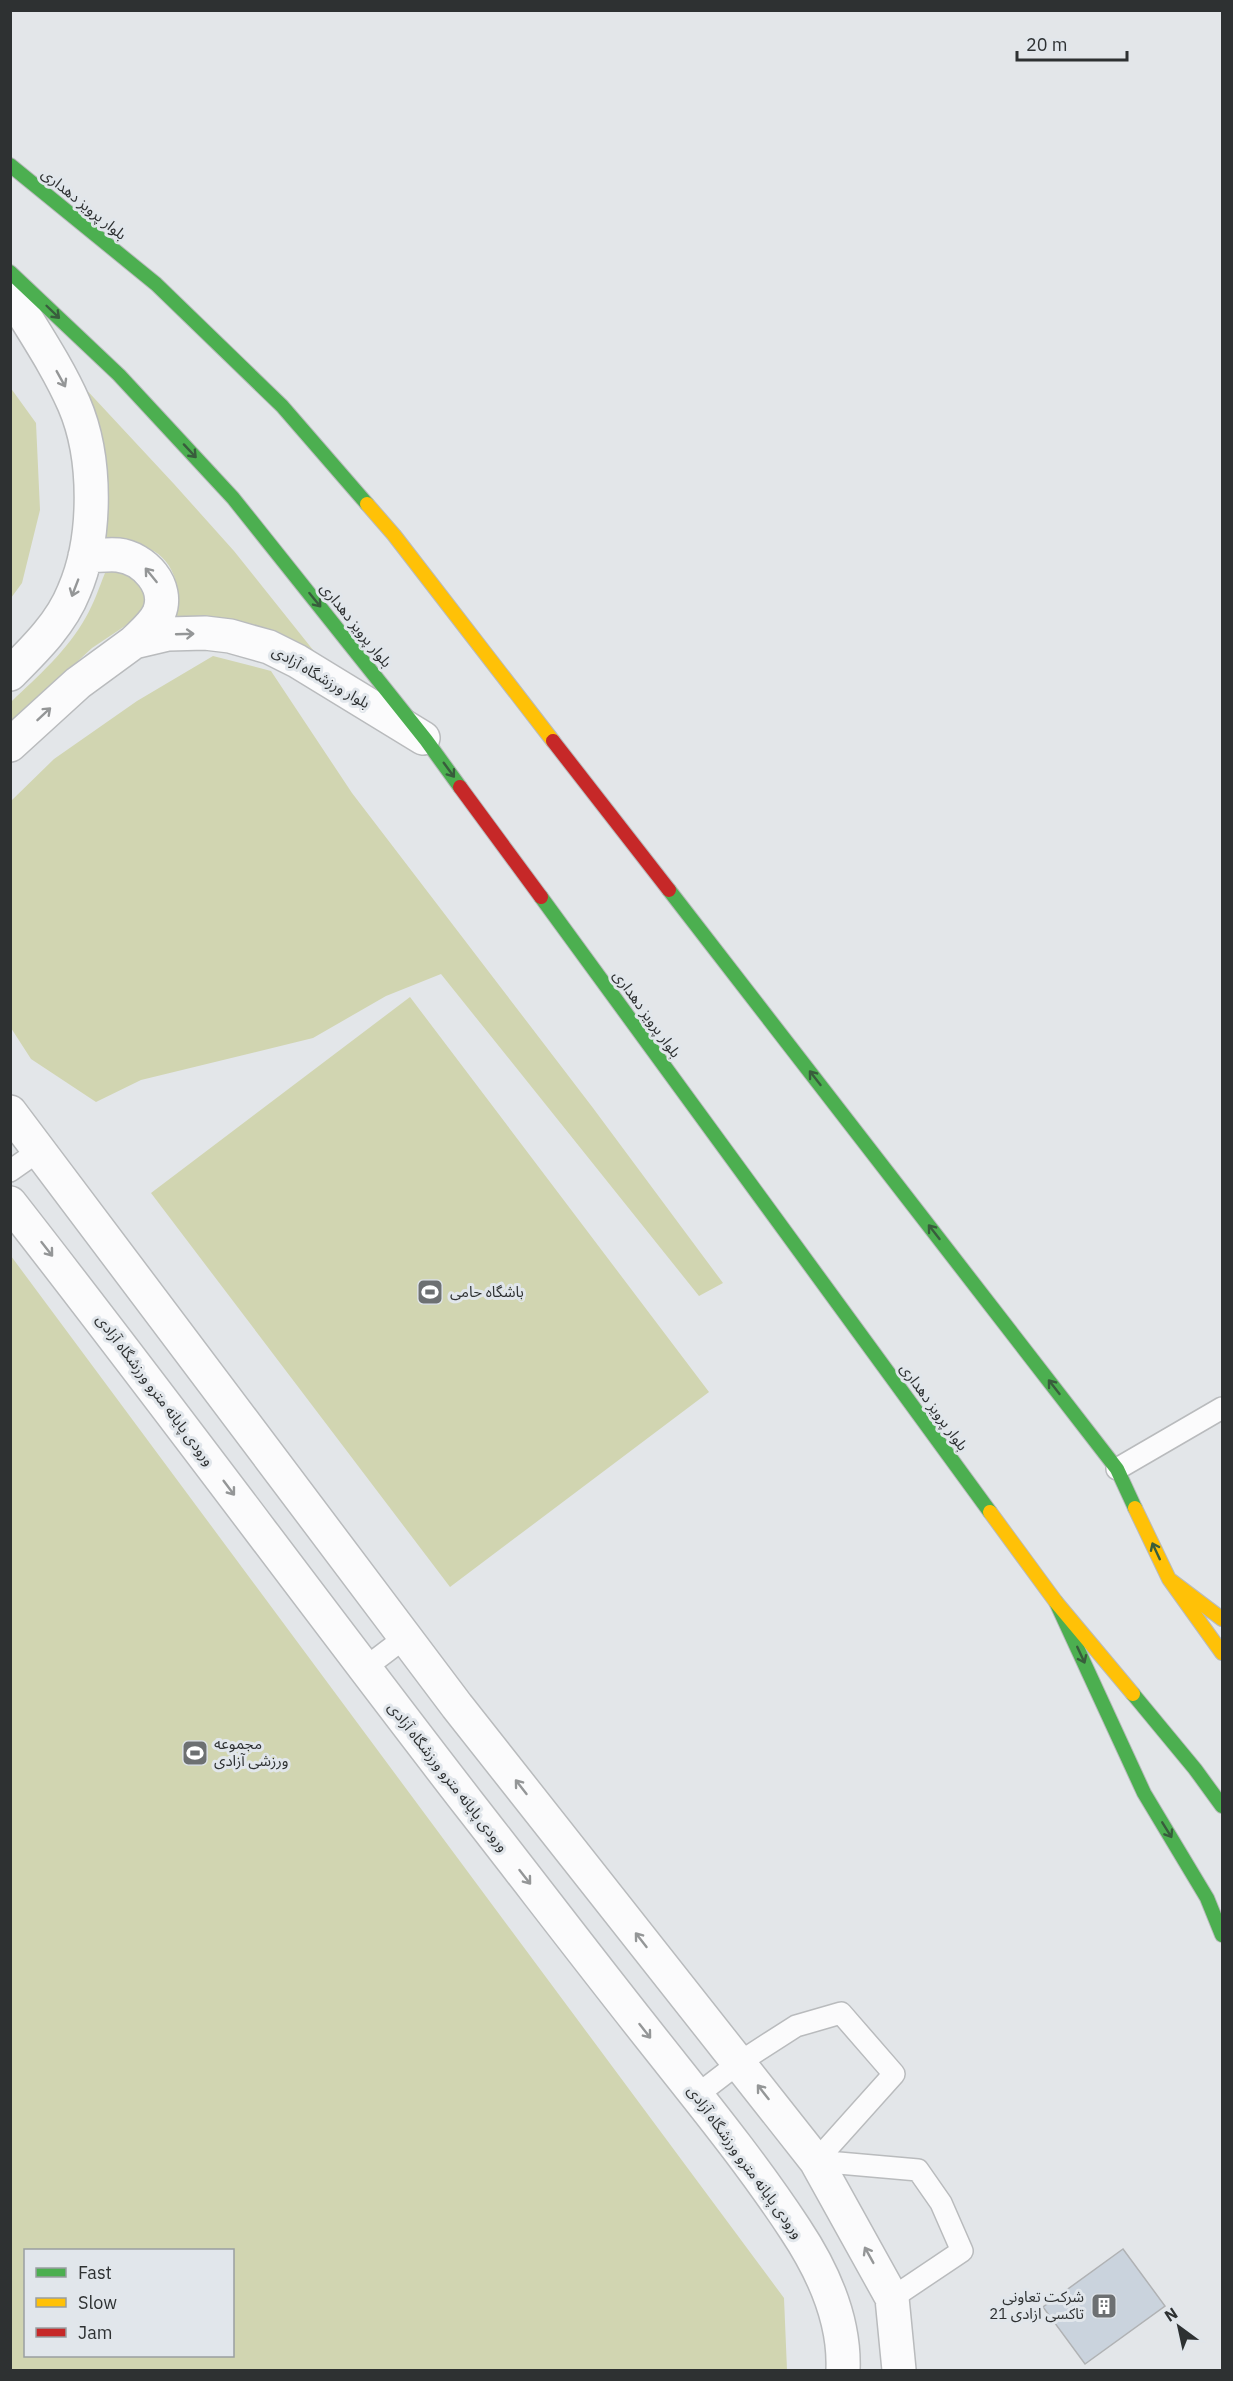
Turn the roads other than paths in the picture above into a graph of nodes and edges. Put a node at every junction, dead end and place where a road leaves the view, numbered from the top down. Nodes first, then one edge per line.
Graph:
1 (10, 165) edge
2 (10, 272) edge
3 (10, 292) edge
4 (85, 556) junction
5 (135, 642) junction
6 (10, 674) edge
7 (426, 740) junction
8 (10, 745) edge
9 (10, 1112) edge
10 (40, 1150) junction
11 (10, 1171) edge
12 (10, 1203) edge
13 (1222, 1408) edge
14 (1117, 1469) junction
15 (1169, 1579) junction
16 (1056, 1602) junction
17 (1222, 1618) edge
18 (407, 1636) junction
19 (1222, 1653) edge
20 (365, 1668) junction
21 (1222, 1806) edge
22 (1222, 1935) edge
23 (740, 2062) junction
24 (697, 2095) junction
25 (816, 2162) junction
26 (892, 2298) junction
27 (843, 2370) edge
28 (899, 2370) edge

14 -> 1 main road, بلوار پرویز دهداری
2 -> 7 main road, بلوار پرویز دهداری
3 -> 4 street
5 -> 4 street
4 -> 6 street
5 -> 7 street, بلوار ورزشگاه آزادی
8 -> 5 street, بلوار ورزشگاه آزادی
7 -> 16 main road, بلوار پرویز دهداری
9 - 10 street
10 - 11 lane
10 - 18 street
12 -> 20 street, ورودی پایانه مترو ورزشگاه آزادی
13 - 14 lane
15 -> 14 main road, بلوار پرویز دهداری
15 - 17 main road
15 - 19 main road, بلوار پرویز دهداری
16 - 21 main road, بلوار پرویز دهداری
16 -> 22 main road
18 - 20 lane
23 -> 18 street
20 -> 24 street, ورودی پایانه مترو ورزشگاه آزادی
23 - 24 lane
25 -> 23 street
23 - 25 lane
24 - 27 street, ورودی پایانه مترو ورزشگاه آزادی
26 -> 25 street
25 - 26 lane
26 - 28 street

